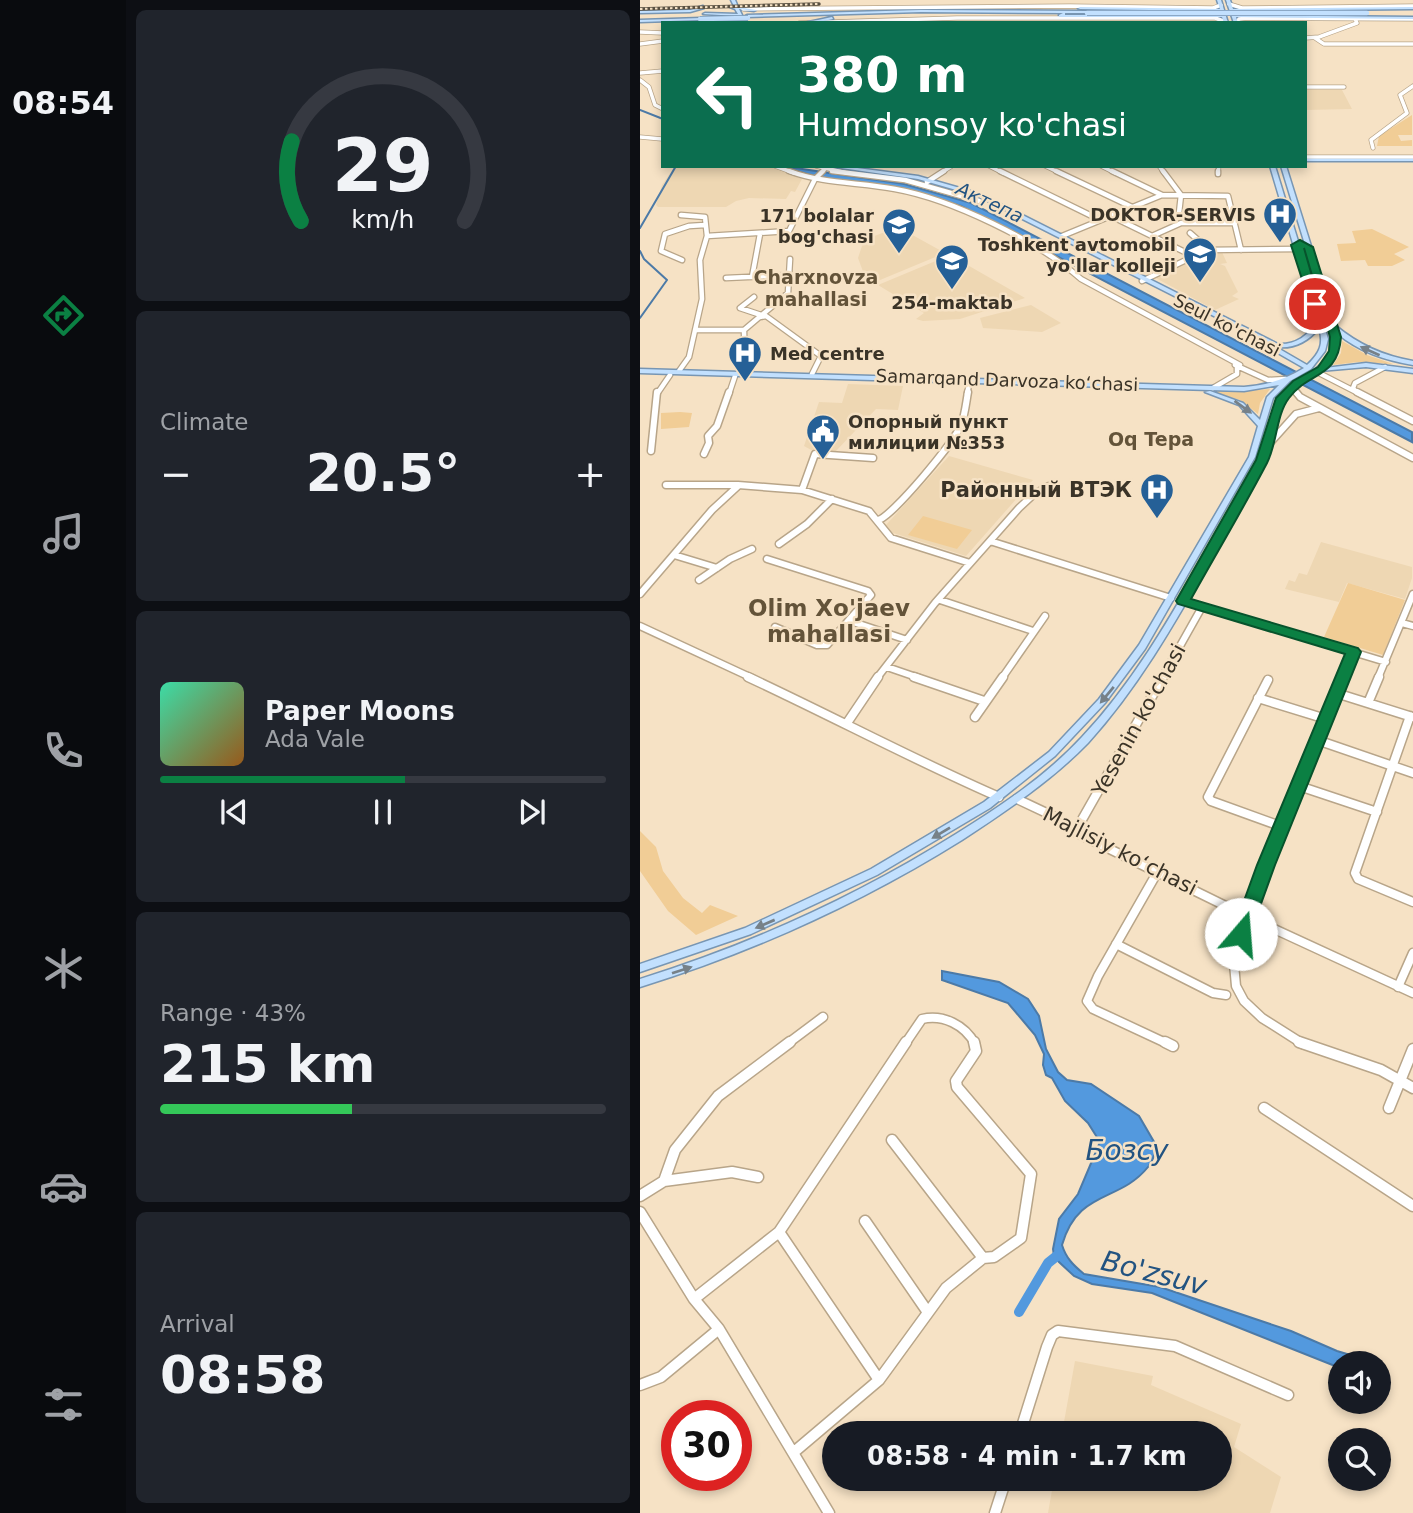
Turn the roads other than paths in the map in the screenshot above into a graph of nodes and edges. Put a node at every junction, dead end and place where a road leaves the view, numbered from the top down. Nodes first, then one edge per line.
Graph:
1 (701, 0) edge
2 (731, 0) edge
3 (990, 0) edge
4 (1230, 4) edge
5 (1221, 5) edge
6 (704, 7) junction
7 (808, 8) junction
8 (942, 9) junction
9 (990, 9) junction
10 (1158, 9) junction
11 (690, 11) junction
12 (921, 11) junction
13 (640, 12) edge
14 (726, 13) junction
15 (742, 13) edge
16 (853, 13) junction
17 (1065, 13) junction
18 (1087, 13) joint
19 (1412, 13) edge
20 (804, 14) junction
21 (912, 14) junction
22 (844, 15) junction
23 (1234, 16) junction
24 (705, 18) edge
25 (957, 18) junction
26 (1294, 18) junction
27 (1355, 19) junction
28 (1005, 20) edge
29 (1225, 20) edge
30 (640, 21) edge
31 (816, 21) edge
32 (851, 21) edge
33 (1107, 21) edge
34 (1119, 21) edge
35 (1235, 21) edge
36 (1240, 21) edge
37 (661, 24) edge
38 (640, 32) edge
39 (661, 33) edge
40 (1307, 38) edge
41 (1315, 38) junction
42 (661, 41) edge
43 (640, 44) edge
44 (1412, 44) edge
45 (661, 71) edge
46 (640, 73) edge
47 (640, 80) edge
48 (1412, 86) edge
49 (1307, 87) edge
50 (1344, 87) dead end
51 (661, 108) edge
52 (640, 137) edge
53 (661, 139) edge
54 (1377, 156) junction
55 (1307, 160) edge
56 (1307, 160) edge
57 (1412, 160) edge
58 (781, 168) edge
59 (826, 168) edge
60 (949, 168) edge
61 (993, 168) edge
62 (1049, 168) edge
63 (1105, 168) edge
64 (1161, 168) edge
65 (1219, 168) edge
66 (1273, 168) edge
67 (1284, 168) edge
68 (1218, 174) dead end
69 (814, 180) junction
70 (928, 182) junction
71 (873, 188) dead end
72 (1162, 195) junction
73 (1181, 195) junction
74 (1282, 197) junction
75 (1292, 197) junction
76 (980, 201) dead end
77 (1132, 207) junction
78 (1179, 212) dead end
79 (681, 215) dead end
80 (1111, 216) junction
81 (1100, 220) junction
82 (1234, 223) junction
83 (705, 225) junction
84 (1190, 233) dead end
85 (760, 234) junction
86 (707, 236) junction
87 (1062, 236) junction
88 (1152, 236) junction
89 (1308, 246) junction
90 (1297, 247) junction
91 (1241, 250) junction
92 (1203, 252) junction
93 (1193, 257) junction
94 (790, 259) dead end
95 (682, 260) dead end
96 (789, 275) junction
97 (752, 277) junction
98 (726, 278) dead end
99 (1143, 280) junction
100 (754, 297) dead end
101 (758, 317) junction
102 (1320, 319) junction
103 (1333, 326) junction
104 (695, 330) junction
105 (744, 330) junction
106 (1287, 346) junction
107 (1286, 355) junction
108 (1412, 363) edge
109 (1239, 366) junction
110 (1385, 367) junction
111 (1304, 369) junction
112 (679, 371) junction
113 (1320, 371) junction
114 (1412, 371) edge
115 (744, 372) junction
116 (640, 373) edge
117 (812, 374) junction
118 (670, 375) junction
119 (735, 376) junction
120 (1288, 379) junction
121 (970, 381) junction
122 (1297, 383) junction
123 (1213, 388) junction
124 (1357, 392) junction
125 (1309, 406) junction
126 (1412, 421) edge
127 (1262, 426) junction
128 (1268, 446) junction
129 (651, 451) dead end
130 (704, 454) dead end
131 (873, 458) dead end
132 (1412, 458) edge
133 (666, 485) dead end
134 (738, 485) junction
135 (1049, 486) dead end
136 (802, 490) junction
137 (831, 499) junction
138 (1223, 506) junction
139 (1235, 510) junction
140 (878, 520) junction
141 (1208, 532) junction
142 (1220, 536) junction
143 (990, 541) junction
144 (779, 544) dead end
145 (752, 549) dead end
146 (674, 555) junction
147 (767, 559) dead end
148 (970, 563) junction
149 (717, 568) junction
150 (699, 580) dead end
151 (640, 594) edge
152 (1412, 594) edge
153 (1171, 598) junction
154 (940, 600) junction
155 (1183, 601) junction
156 (1202, 607) junction
157 (1045, 615) dead end
158 (850, 621) junction
159 (1402, 623) junction
160 (640, 626) edge
161 (775, 626) dead end
162 (1412, 626) edge
163 (1033, 631) junction
164 (907, 640) junction
165 (1353, 652) junction
166 (1386, 662) junction
167 (887, 667) junction
168 (1129, 667) junction
169 (1141, 671) junction
170 (1268, 680) dead end
171 (1336, 693) junction
172 (1258, 698) junction
173 (984, 701) junction
174 (1368, 703) junction
175 (975, 717) dead end
176 (1411, 717) edge
177 (1326, 719) junction
178 (847, 723) junction
179 (1069, 738) junction
180 (1317, 740) junction
181 (1081, 744) junction
182 (1393, 766) junction
183 (1412, 773) edge
184 (1299, 786) junction
185 (999, 797) junction
186 (1017, 799) junction
187 (1377, 813) junction
188 (1283, 827) junction
189 (1075, 832) junction
190 (1158, 871) junction
191 (874, 872) junction
192 (882, 881) junction
193 (1412, 902) edge
194 (1246, 916) junction
195 (1116, 944) junction
196 (704, 947) junction
197 (1412, 953) edge
198 (709, 961) junction
199 (640, 968) edge
200 (640, 983) edge
201 (1398, 987) junction
202 (1412, 993) edge
203 (1226, 995) dead end
204 (823, 1017) dead end
205 (1173, 1046) dead end
206 (1412, 1049) edge
207 (1401, 1078) junction
208 (1412, 1088) edge
209 (1264, 1108) dead end
210 (1389, 1108) dead end
211 (892, 1140) dead end
212 (758, 1177) dead end
213 (664, 1181) junction
214 (640, 1196) edge
215 (1412, 1206) edge
216 (640, 1212) edge
217 (865, 1221) dead end
218 (779, 1231) junction
219 (983, 1258) junction
220 (694, 1299) junction
221 (927, 1311) junction
222 (719, 1329) junction
223 (879, 1380) junction
224 (640, 1385) edge
225 (1288, 1395) dead end
226 (1024, 1421) edge
227 (794, 1452) junction
228 (1002, 1491) edge
229 (829, 1513) edge
230 (995, 1513) edge

1 - 6 main road
1 - 24 main road
2 - 15 main road
3 - 9 street
4 - 19 main road
4 - 23 main road
5 - 10 main road
5 - 29 main road
6 - 11 main road
6 - 24 main road
7 - 8 street
7 - 15 street
7 - 16 main road
8 - 9 street
8 - 12 main road
9 - 10 street
10 - 17 main road
11 - 13 main road
11 - 24 main road
12 - 16 main road
12 - 17 main road
14 - 15 main road
14 - 15 main road
14 - 24 main road, bridge
15 - 20 main road
15 - 20 main road
15 - 22 main road
15 - 24 main road, bridge
16 - 20 main road
17 - 18 main road
17 - 21 main road
17 - 29 main road
18 - 19 main road, bridge
19 - 26 main road
19 - 27 street
21 - 22 main road
21 - 25 main road
22 - 31 main road
23 - 26 main road
23 - 35 main road
24 - 30 main road
25 - 28 street
25 - 32 street
26 - 27 street
26 - 36 street
27 - 41 street
28 - 33 street
29 - 34 street
30 - 37 main road
33 - 34 street
38 - 39 street
40 - 41 street
41 - 44 street
42 - 43 street
45 - 46 street
47 - 51 street
48 - 54 street
49 - 50 street
52 - 53 street
54 - 55 street
54 - 56 main road
54 - 57 main road
58 - 69 street
59 - 69 street
59 - 70 main road, Seul ko'chasi
59 - 76 street
60 - 70 street
61 - 81 street
62 - 77 street
63 - 72 street
64 - 73 street
65 - 68 street
66 - 74 main road
67 - 75 main road
69 - 85 street
69 - 109 street
70 - 87 main road, Seul ko'chasi
70 - 99 main road, Seul ko'chasi
71 - 109 street
72 - 73 street
72 - 77 street
73 - 78 street
73 - 82 street
74 - 75 main road
74 - 90 main road
75 - 89 main road
77 - 80 street
79 - 83 street
80 - 81 street
80 - 88 street
81 - 87 street
82 - 88 street
82 - 91 street
83 - 86 street
83 - 95 street
84 - 92 street
85 - 86 street
85 - 97 street
86 - 104 street
87 - 99 main road, Seul ko'chasi
88 - 93 street
89 - 90 main road
89 - 103 main road
90 - 91 street
90 - 102 main road
91 - 92 street
92 - 93 street
93 - 99 street
94 - 96 street
96 - 97 street
96 - 101 street
97 - 98 street
99 - 106 main road
99 - 107 main road, Seul ko'chasi
100 - 101 street
101 - 105 street
101 - 117 street
102 - 106 main road
102 - 111 main road
108 -> 103 main road
103 - 113 main road
104 - 105 street
104 - 112 street
105 - 115 street
106 - 107 main road
107 - 111 main road, Seul ko'chasi
109 - 120 street
109 - 123 street
110 - 113 main road
110 - 114 main road
110 - 124 street
111 - 113 main road, Seul ko'chasi
111 - 120 main road
112 - 115 main road, Samarqand Darvoza koʻchasi
112 - 116 main road, Samarqand Darvoza koʻchasi
113 - 122 main road
113 - 124 street
115 - 117 main road, Samarqand Darvoza koʻchasi
116 - 118 main road, Samarqand Darvoza koʻchasi
117 - 121 main road, Samarqand Darvoza koʻchasi
118 - 119 main road, Samarqand Darvoza koʻchasi
118 - 129 street
119 - 121 main road, Samarqand Darvoza koʻchasi
119 - 130 street
120 - 123 main road, Samarqand Darvoza koʻchasi
120 - 127 main road
121 - 123 main road, Samarqand Darvoza koʻchasi
121 -> 127 main road, Samarqand Darvoza koʻchasi
121 - 140 street
122 - 125 street
122 - 128 main road
124 - 126 street
125 - 128 street
125 - 132 street
127 - 138 main road
128 - 139 main road
131 - 136 street
133 - 134 street
134 - 136 street
134 - 146 street
135 - 143 street
136 - 137 street
137 - 140 street
137 - 144 street
138 - 139 main road
138 - 141 main road
139 - 142 main road
140 - 148 street
141 - 142 main road
141 - 153 main road
142 - 155 main road
143 - 148 street
143 - 153 street
145 - 149 street
146 - 149 street
146 - 151 street
147 - 158 street
148 - 154 street
149 - 150 street
152 - 159 street
153 - 155 main road
153 - 168 main road
154 - 163 street
154 - 164 street
155 - 156 street
155 - 169 main road
156 - 165 street
156 - 189 street, Yesenin ko'chasi
157 - 163 street
158 - 161 street
158 - 164 street
159 - 162 street
159 - 166 street
160 - 178 street
163 - 173 street
164 - 167 street
165 - 166 street
165 - 171 street
166 - 174 street
167 - 173 street
167 - 178 street
168 - 169 main road
168 -> 179 main road
169 - 181 main road
170 - 172 street
171 - 174 street
171 - 177 street
172 - 177 street
172 - 188 street
173 - 175 street
174 - 176 street
176 - 182 street
177 - 180 street
178 - 185 street
179 - 181 main road
179 - 185 main road
180 - 182 street
180 - 184 street
181 - 186 main road
182 - 183 street
182 - 187 street
184 - 187 street
184 - 188 street
185 -> 191 main road
186 - 189 street, Majlisiy koʻchasi
186 - 192 main road
187 - 193 street
188 - 194 street
189 - 190 street, Majlisiy koʻchasi
190 - 194 street, Majlisiy koʻchasi
190 - 195 street
191 - 192 main road
191 -> 196 main road
192 - 198 main road
194 - 201 street, Majlisiy koʻchasi
194 - 207 street
195 - 203 street
195 - 205 street
196 - 198 main road
196 - 199 main road
197 - 201 street
200 -> 198 main road
201 - 202 street, Majlisiy koʻchasi
204 - 213 street
206 - 207 street
207 - 208 street
207 - 210 street
209 - 215 street
211 - 219 street
212 - 213 street
213 - 214 street
216 - 220 street
217 - 221 street
218 - 219 street
218 - 220 street
218 - 223 street
219 - 221 street
220 - 222 street
221 - 223 street
222 - 224 street
222 - 227 street
223 - 227 street
225 - 226 street
227 - 229 street
228 - 230 street

